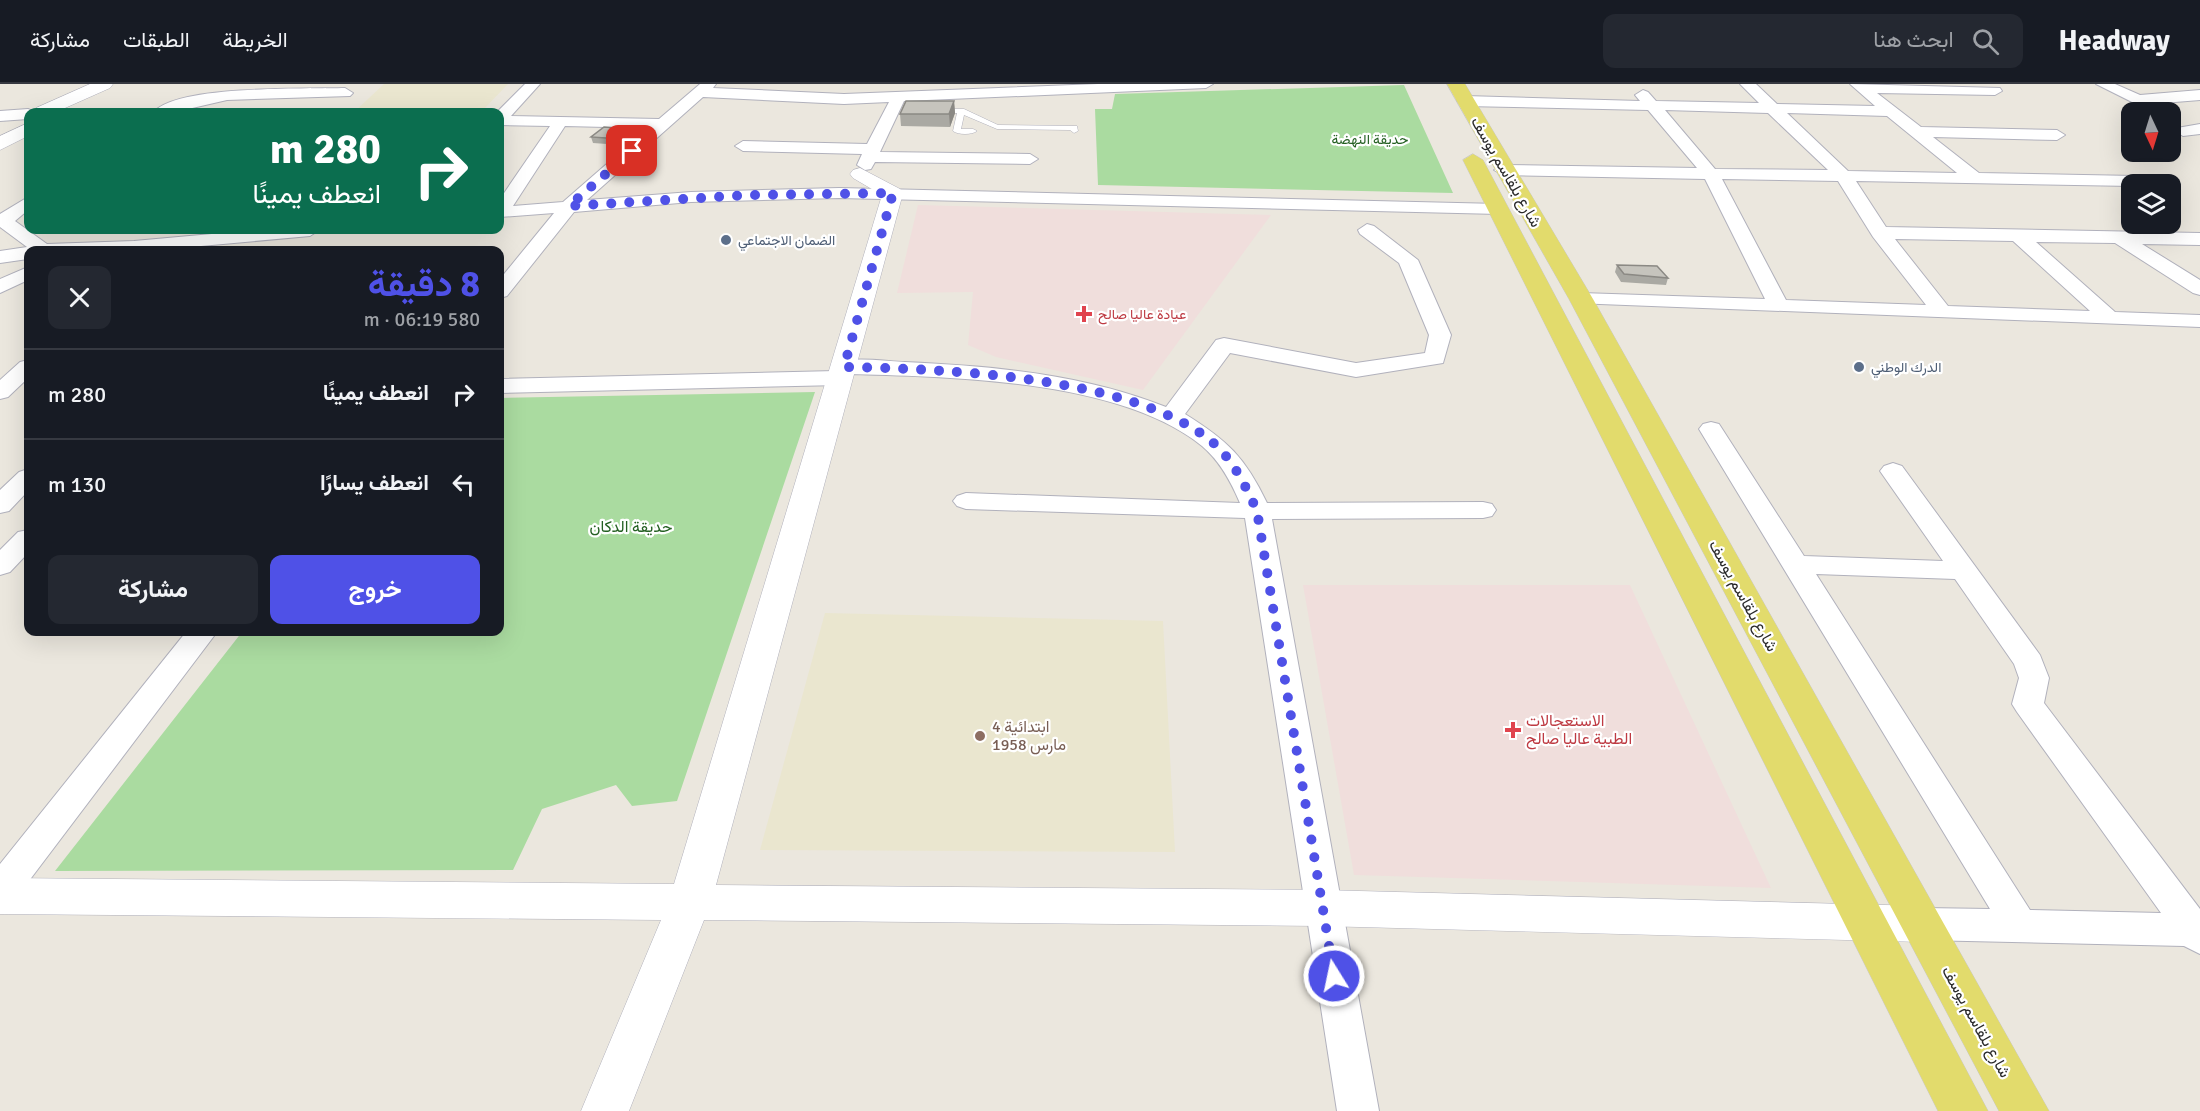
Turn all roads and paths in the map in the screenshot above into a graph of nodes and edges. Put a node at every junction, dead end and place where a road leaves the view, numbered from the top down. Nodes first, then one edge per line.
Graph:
1 (104, 84) edge
2 (123, 84) edge
3 (254, 84) edge
4 (533, 84) edge
5 (1206, 84) edge
6 (1433, 84) edge
7 (1634, 84) edge
8 (1747, 84) edge
9 (2103, 84) edge
10 (1859, 86) edge
11 (350, 88) edge
12 (704, 88) edge
13 (1995, 91) dead end
14 (1460, 93) edge
15 (2200, 95) edge
16 (238, 96) junction
17 (906, 99) edge
18 (1650, 104) junction
19 (330, 106) dead end
20 (1771, 107) junction
21 (51, 108) edge
22 (72, 108) edge
23 (171, 108) edge
24 (222, 108) edge
25 (950, 111) edge
26 (961, 111) junction
27 (1890, 111) junction
28 (504, 115) edge
29 (0, 116) edge
30 (24, 116) edge
31 (24, 118) edge
32 (504, 119) edge
33 (561, 121) junction
34 (663, 123) junction
35 (2200, 129) edge
36 (2183, 130) dead end
37 (24, 131) edge
38 (973, 131) dead end
39 (1074, 131) dead end
40 (0, 132) edge
41 (1916, 132) junction
42 (2057, 135) dead end
43 (0, 144) edge
44 (743, 146) dead end
45 (1030, 159) dead end
46 (863, 168) junction
47 (1503, 170) junction
48 (1712, 174) junction
49 (1844, 176) junction
50 (1974, 178) junction
51 (2121, 182) edge
52 (893, 193) junction
53 (24, 205) edge
54 (504, 206) edge
55 (569, 206) junction
56 (1499, 208) junction
57 (504, 212) edge
58 (1367, 230) dead end
59 (1880, 233) junction
60 (65, 234) edge
61 (179, 234) edge
62 (264, 234) edge
63 (277, 234) edge
64 (2018, 236) junction
65 (2120, 238) junction
66 (2200, 239) edge
67 (39, 246) edge
68 (50, 246) edge
69 (165, 246) edge
70 (172, 246) edge
71 (265, 246) edge
72 (24, 254) edge
73 (0, 257) edge
74 (24, 275) edge
75 (0, 287) edge
76 (504, 287) edge
77 (2200, 289) edge
78 (1581, 299) junction
79 (1779, 306) junction
80 (1942, 312) junction
81 (2110, 318) junction
82 (2176, 321) junction
83 (2200, 321) edge
84 (2200, 342) edge
85 (24, 371) edge
86 (842, 372) junction
87 (504, 386) edge
88 (0, 392) edge
89 (1171, 417) junction
90 (1711, 429) dead end
91 (1893, 471) dead end
92 (24, 481) edge
93 (966, 501) dead end
94 (0, 505) edge
95 (1483, 510) dead end
96 (1257, 511) junction
97 (24, 542) edge
98 (1795, 565) junction
99 (0, 566) edge
100 (1963, 570) junction
101 (199, 636) edge
102 (0, 891) edge
103 (0, 896) edge
104 (689, 904) junction
105 (1322, 908) junction
106 (1869, 922) junction
107 (1923, 924) junction
108 (2020, 926) junction
109 (2198, 932) edge
110 (605, 1111) edge
111 (1358, 1111) edge
112 (1964, 1111) edge
113 (2025, 1111) edge

1 - 21 street
2 - 22 street
3 - 16 street
4 - 28 street
5 - 17 street
6 - 56 main road, شارع بلقاسم يوسف
7 - 18 street
8 - 20 street
9 - 15 street
10 - 13 street
10 - 27 street
11 - 16 street
11 - 19 street
12 - 17 street
12 - 34 street
14 - 18 street
14 - 47 main road, شارع بلقاسم يوسف
16 - 23 street
16 - 24 street
17 - 46 street
18 - 20 street
18 - 48 street
20 - 27 street
20 - 49 street
25 - 26 lane
26 - 38 lane
26 - 39 lane
27 - 41 street
29 - 30 street
31 - 40 street
32 - 33 street
33 - 34 street
33 - 54 street
34 - 55 street
35 - 36 street
37 - 43 street
41 - 42 street
41 - 50 street
44 - 46 street
45 - 46 street
46 - 52 street
46 - 55 street
47 - 48 street
47 - 78 main road, شارع بلقاسم يوسف
48 - 49 street
48 - 79 street
49 - 50 street
49 - 59 street
50 - 51 street
52 - 56 street
52 - 86 street
53 - 67 street
55 - 57 street
55 - 76 street
56 - 106 main road, شارع بلقاسم يوسف
58 - 89 street
59 - 64 street
59 - 80 street
60 - 68 street
61 - 69 street
62 - 70 street
63 - 71 street
64 - 65 street
64 - 81 street
65 - 66 street
65 - 77 street
72 - 73 street
74 - 75 street
78 - 79 street
78 - 107 main road, شارع بلقاسم يوسف
79 - 80 street
80 - 81 street
81 - 82 street
82 - 83 street
82 - 84 street
85 - 88 street
86 - 87 street
86 - 89 street
86 - 104 street
89 - 96 street
90 - 98 street
91 - 100 street
92 - 94 street
93 - 96 street
95 - 96 street
96 - 105 street
97 - 99 street
98 - 100 street
98 - 108 street
100 - 109 street
101 - 102 street
103 - 104 street
104 - 105 street
104 - 110 street
105 - 106 street
105 - 111 street
106 - 107 street
106 - 112 main road, شارع بلقاسم يوسف
107 - 108 street
107 - 113 main road, شارع بلقاسم يوسف
108 - 109 street

